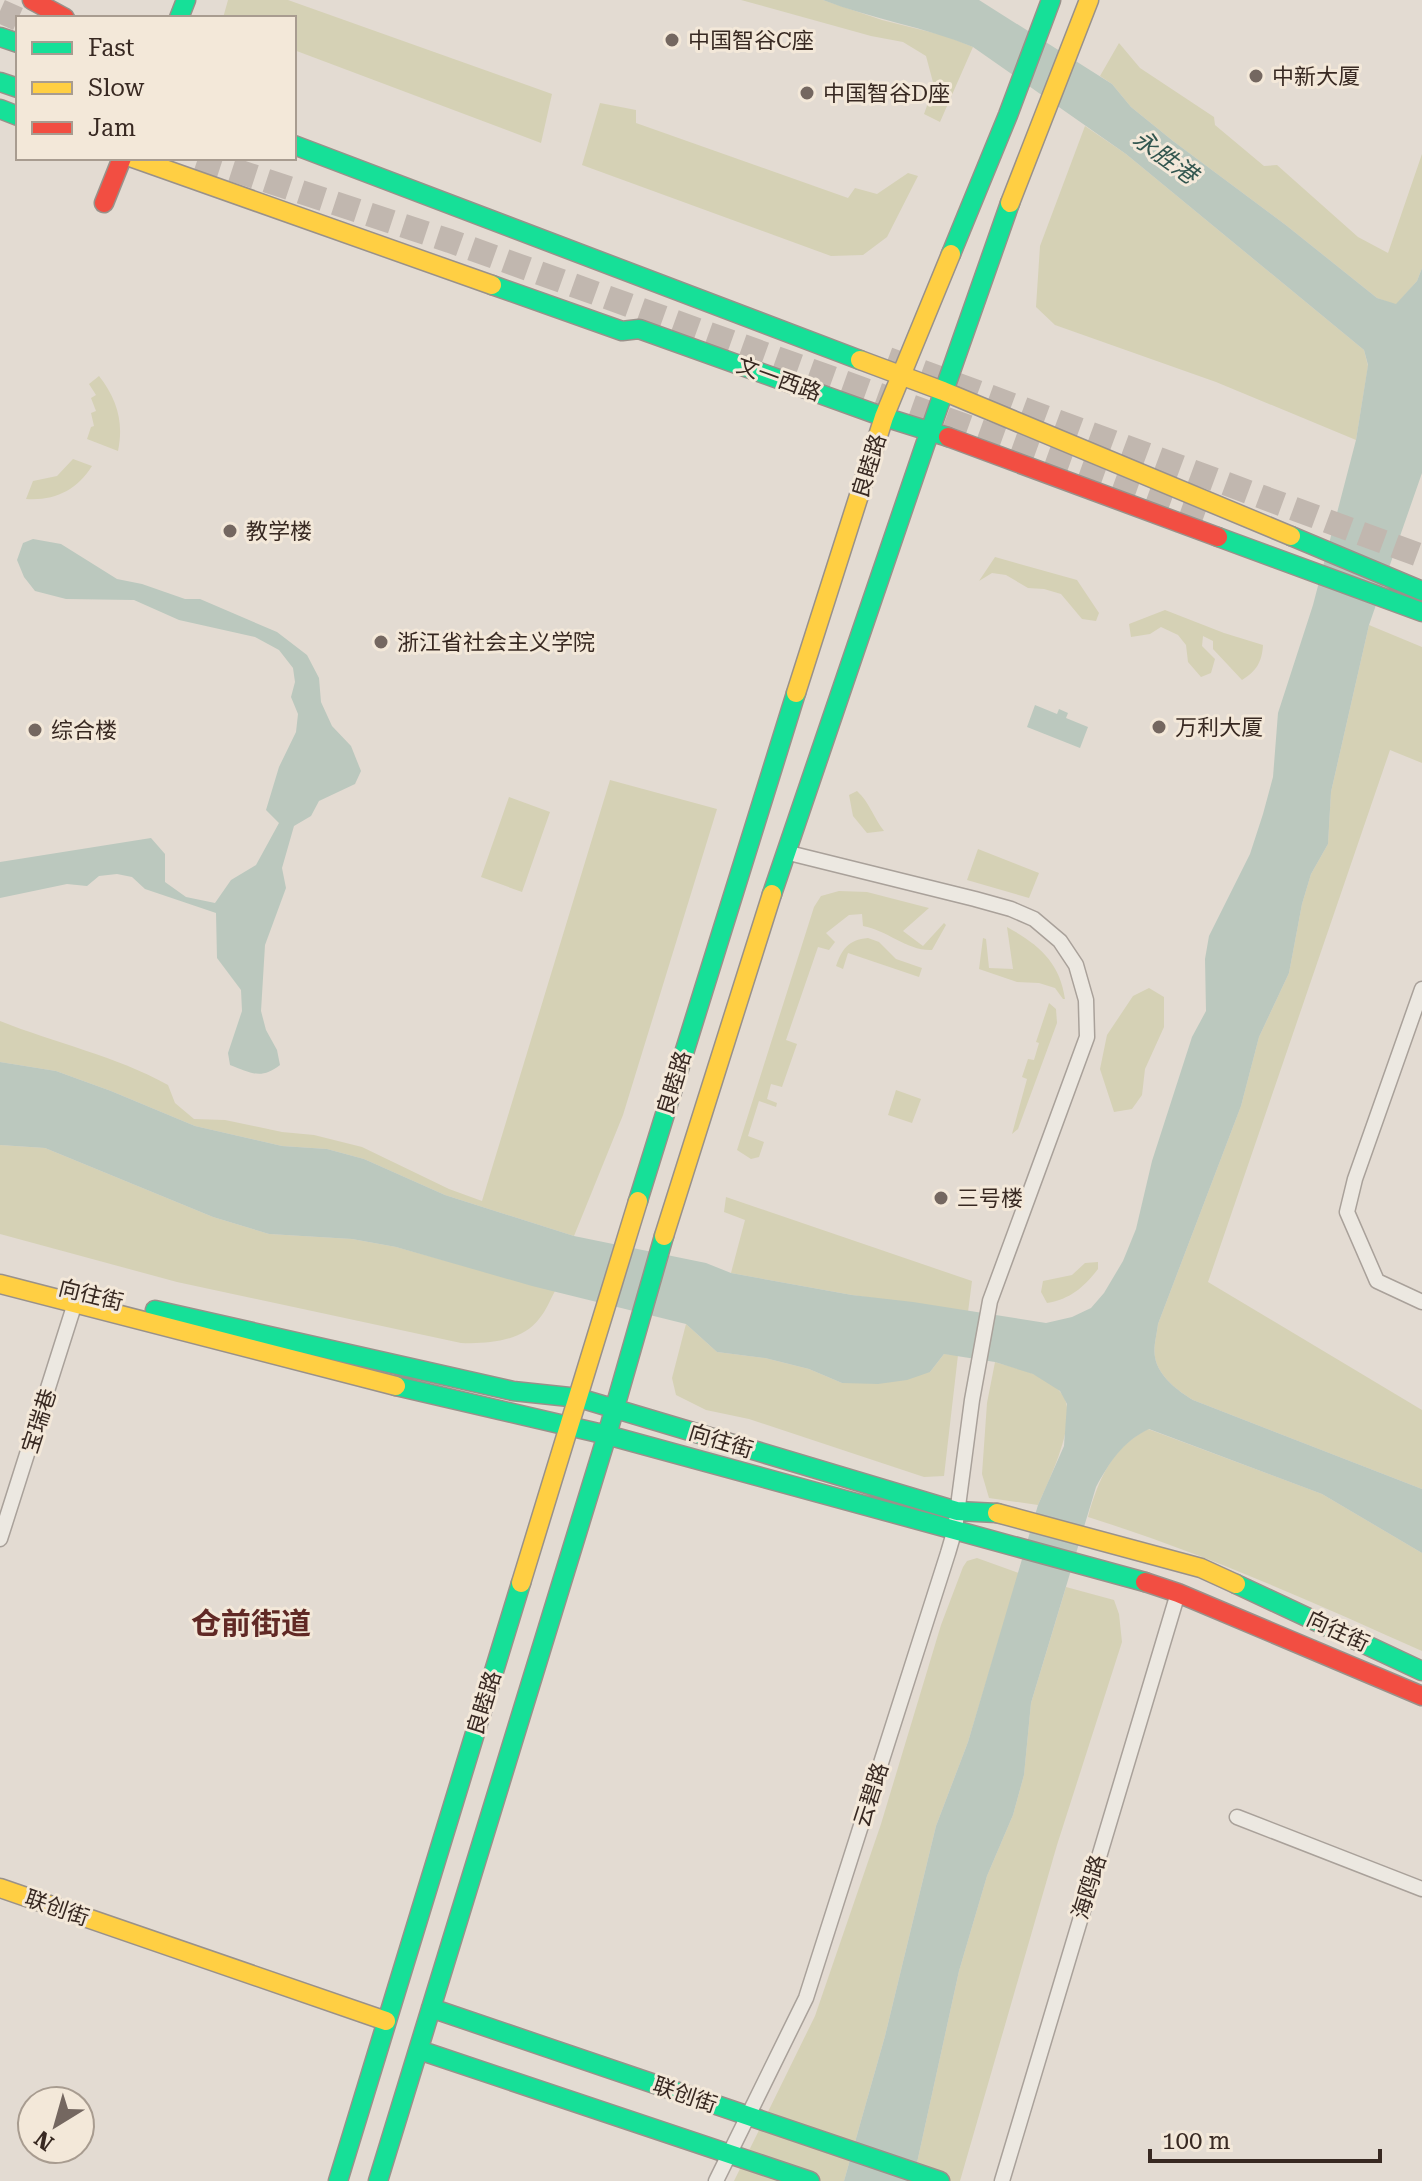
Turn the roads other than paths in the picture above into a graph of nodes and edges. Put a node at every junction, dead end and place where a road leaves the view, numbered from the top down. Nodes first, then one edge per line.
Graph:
1 (32, 0) edge
2 (1089, 0) edge
3 (1051, 1) edge
4 (61, 16) edge
5 (296, 146) edge
6 (121, 160) edge
7 (139, 160) edge
8 (104, 203) dead end
9 (903, 376) junction
10 (943, 391) junction
11 (884, 417) junction
12 (930, 430) junction
13 (1414, 588) edge
14 (1415, 609) edge
15 (785, 852) junction
16 (1422, 989) edge
17 (0, 1273) edge
18 (0, 1284) edge
19 (1422, 1302) edge
20 (75, 1303) junction
21 (579, 1398) junction
22 (614, 1410) junction
23 (570, 1426) junction
24 (607, 1435) junction
25 (956, 1520) junction
26 (0, 1539) edge
27 (1178, 1593) junction
28 (1422, 1671) edge
29 (1422, 1696) edge
30 (1237, 1817) dead end
31 (0, 1888) edge
32 (1422, 1889) edge
33 (431, 2008) junction
34 (386, 2021) junction
35 (419, 2050) junction
36 (748, 2116) junction
37 (730, 2154) junction
38 (338, 2181) edge
39 (378, 2181) edge
40 (716, 2181) edge
41 (810, 2181) edge
42 (939, 2181) edge
43 (1002, 2181) edge

1 - 4 main road
2 - 10 main road, 良睦路
3 - 9 main road, 良睦路
5 - 9 main road
6 - 8 main road
7 - 11 main road, 文一西路
9 - 10 main road
9 - 11 main road, 良睦路
10 - 12 main road, 良睦路
10 - 13 main road
11 - 12 main road, 文一西路
11 - 21 main road, 良睦路
12 - 14 main road, 文一西路
12 - 15 main road, 良睦路
15 - 22 main road, 良睦路
15 - 25 street, 云碧路
16 - 19 street
17 - 21 main road, 向往街
18 - 20 main road, 向往街
20 - 23 main road, 向往街
20 - 26 street, 宝瑞巷
21 - 22 main road, 向往街
21 - 23 main road, 良睦路
22 - 24 main road, 良睦路
22 - 25 main road, 向往街
23 - 24 main road, 向往街
23 - 34 main road, 良睦路
24 - 25 main road, 向往街
24 - 33 main road, 良睦路
25 - 27 main road, 向往街
25 - 28 main road, 向往街
25 - 36 street, 云碧路
27 - 29 main road, 向往街
27 - 43 street, 海鸥路
30 - 32 street
31 - 34 main road, 联创街
33 - 35 main road, 良睦路
33 - 36 main road, 联创街
34 - 38 main road, 良睦路
35 - 37 main road, 联创街
35 - 39 main road, 良睦路
36 - 37 street, 云碧路
36 - 42 main road, 联创街
37 - 40 street, 云碧路
37 - 41 main road, 联创街

